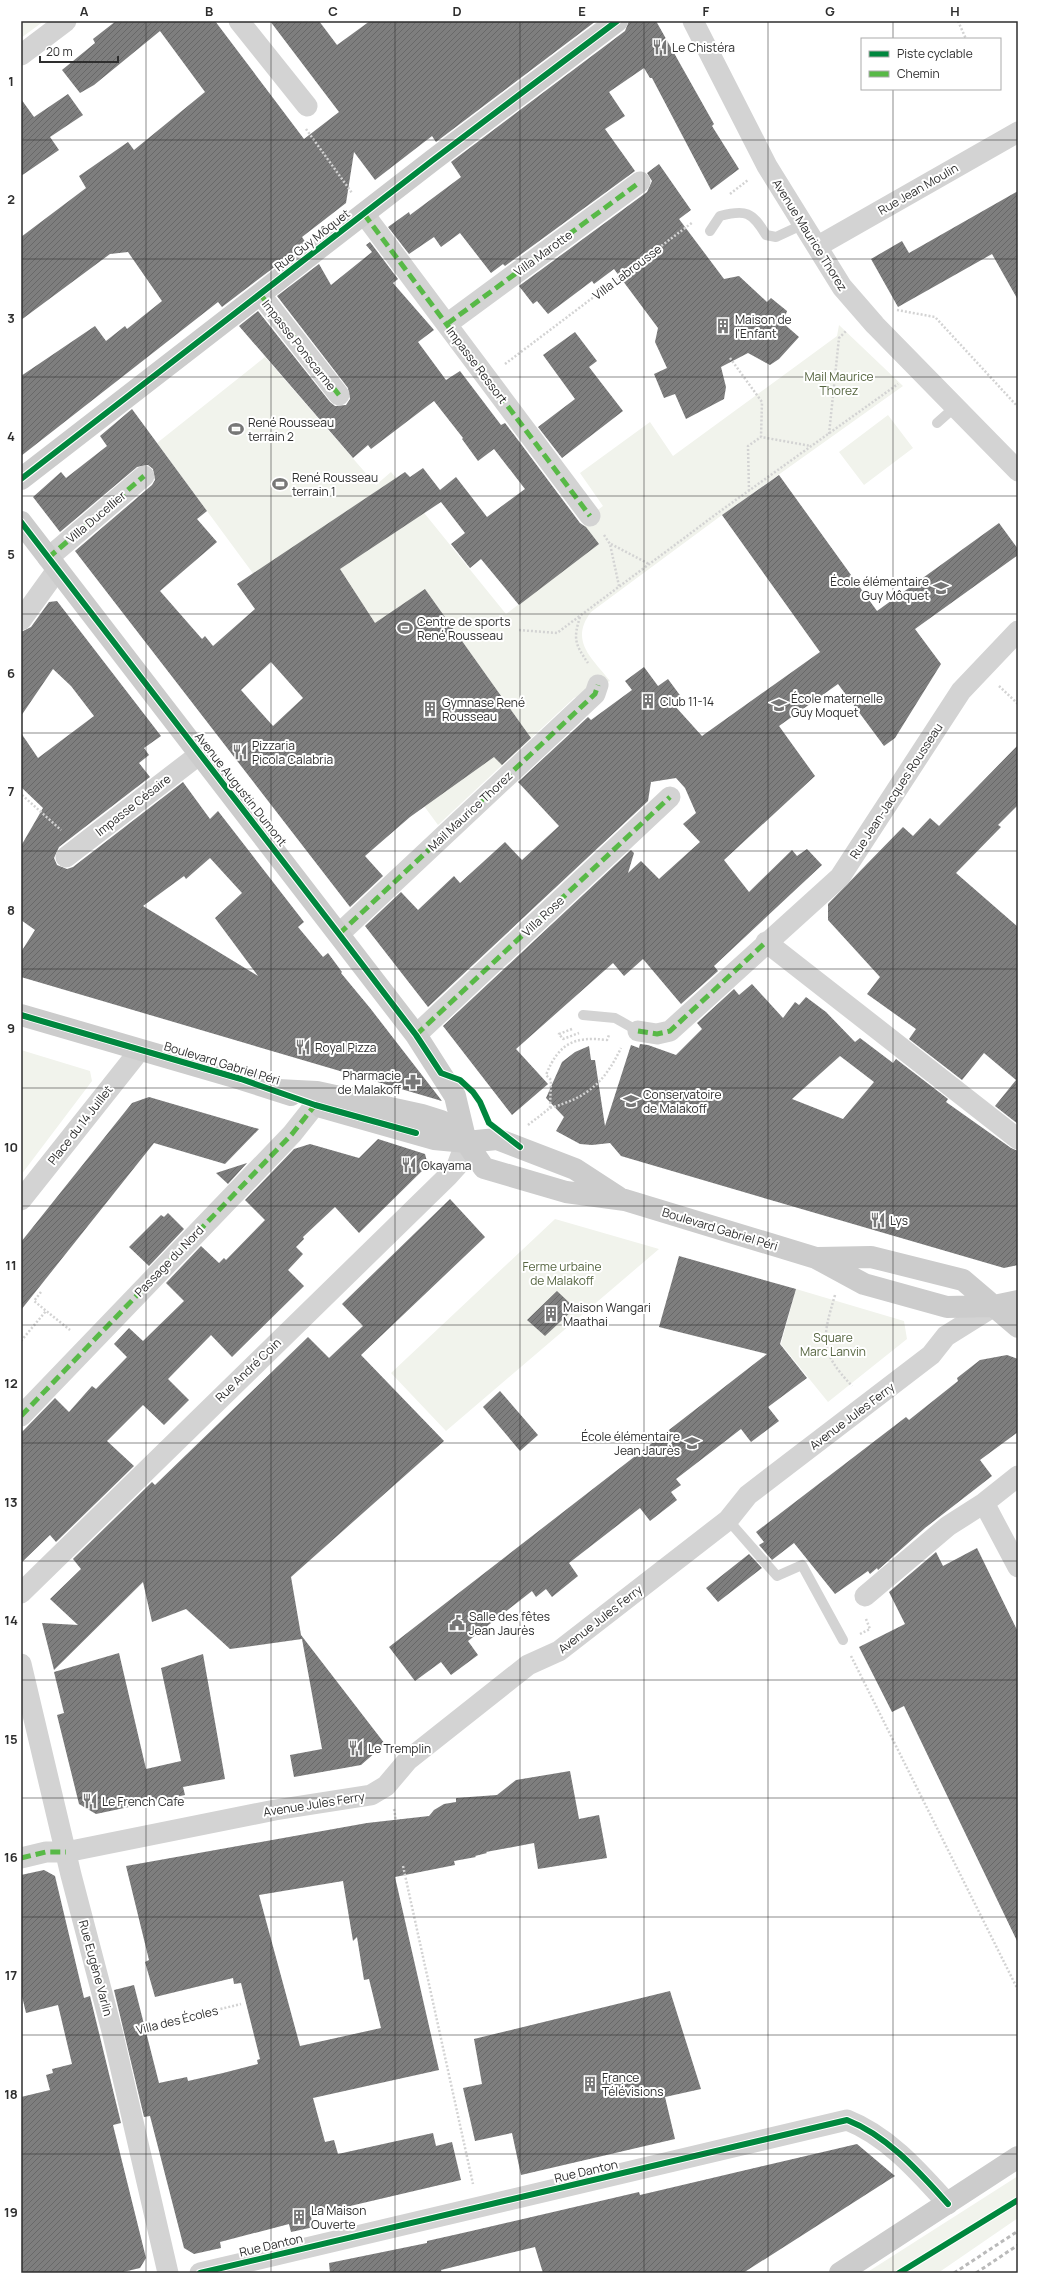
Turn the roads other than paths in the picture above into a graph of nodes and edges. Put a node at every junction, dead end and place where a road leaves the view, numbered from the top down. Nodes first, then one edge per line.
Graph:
1 (66, 21) edge
2 (239, 21) edge
3 (617, 21) edge
4 (693, 21) edge
5 (21, 55) edge
6 (307, 106) dead end
7 (1018, 132) edge
8 (640, 182) dead end
9 (360, 205) junction
10 (804, 224) junction
11 (710, 231) dead end
12 (818, 246) junction
13 (260, 294) junction
14 (447, 324) junction
15 (339, 395) dead end
16 (955, 407) junction
17 (937, 423) dead end
18 (1018, 471) edge
19 (144, 476) dead end
20 (21, 479) edge
21 (590, 516) road end
22 (21, 522) edge
23 (53, 564) junction
24 (21, 620) edge
25 (1018, 630) edge
26 (598, 685) road end
27 (200, 754) junction
28 (670, 797) dead end
29 (73, 852) road end
30 (339, 934) junction
31 (766, 942) junction
32 (21, 1014) edge
33 (583, 1015) dead end
34 (638, 1031) joint
35 (416, 1035) junction
36 (140, 1050) junction
37 (277, 1090) junction
38 (315, 1105) junction
39 (1018, 1139) edge
40 (466, 1142) junction
41 (21, 1200) edge
42 (625, 1200) junction
43 (816, 1258) junction
44 (1018, 1290) edge
45 (1018, 1301) edge
46 (994, 1306) junction
47 (1018, 1327) edge
48 (21, 1416) edge
49 (1018, 1476) edge
50 (984, 1502) junction
51 (728, 1520) junction
52 (1018, 1567) edge
53 (21, 1592) edge
54 (865, 1596) dead end
55 (842, 1640) road end
56 (21, 1664) edge
57 (66, 1852) junction
58 (21, 1858) edge
59 (1018, 2157) edge
60 (948, 2204) junction
61 (168, 2273) edge
62 (200, 2273) edge
63 (840, 2273) edge

1 - 5 street
2 - 6 street
3 - 9 main road, Rue Guy Môquet
4 - 10 street, Avenue Maurice Thorez
7 - 12 street, Rue Jean Moulin
8 - 14 street, Villa Marotte
9 - 13 main road, Rue Guy Môquet
9 - 14 street, Impasse Ressort
10 - 11 lane
10 - 12 street, Avenue Maurice Thorez
12 - 16 street, Avenue Maurice Thorez
13 - 15 street, Impasse Ponscarme
13 - 20 main road, Rue Guy Môquet
14 - 21 street, Impasse Ressort
16 - 17 lane
16 - 18 street, Avenue Maurice Thorez
19 - 23 street, Villa Ducellier
22 - 23 main road, Avenue Augustin Dumont
23 - 24 street, Villa Ducellier
23 - 27 main road, Avenue Augustin Dumont
25 - 31 street, Rue Jean-Jacques Rousseau
26 - 30 street, Mail Maurice Thorez
27 - 29 street, Impasse Césaire
27 - 30 main road, Avenue Augustin Dumont
28 - 35 street, Villa Rose
30 - 35 main road, Avenue Augustin Dumont
31 - 34 street, Rue Jean-Jacques Rousseau
31 - 39 street
32 - 36 main road, Boulevard Gabriel Péri
33 - 34 lane
35 - 40 main road, Avenue Augustin Dumont
36 - 37 main road, Boulevard Gabriel Péri
36 - 41 street, Place du 14 Juillet
37 - 38 main road, Boulevard Gabriel Péri
37 - 40 main road
38 - 40 main road, Boulevard Gabriel Péri
38 - 48 street, Passage du Nord
40 - 42 main road, Boulevard Gabriel Péri
40 - 42 main road
40 - 53 street, Rue André Coin
42 - 43 main road, Boulevard Gabriel Péri
43 - 46 main road, Boulevard Gabriel Péri
43 - 46 main road, Boulevard Gabriel Péri
44 - 46 main road
45 - 46 main road, Boulevard Gabriel Péri
46 - 47 main road, Boulevard Gabriel Péri
46 - 51 street, Avenue Jules Ferry
49 - 50 street
50 - 52 street
50 - 54 street
51 - 55 lane
51 - 57 street, Avenue Jules Ferry
56 - 57 street, Rue Eugène Varlin
57 - 58 street, Avenue Jules Ferry
57 - 61 street, Rue Eugène Varlin
59 - 60 main road
60 - 62 street, Rue Danton
60 - 63 main road

